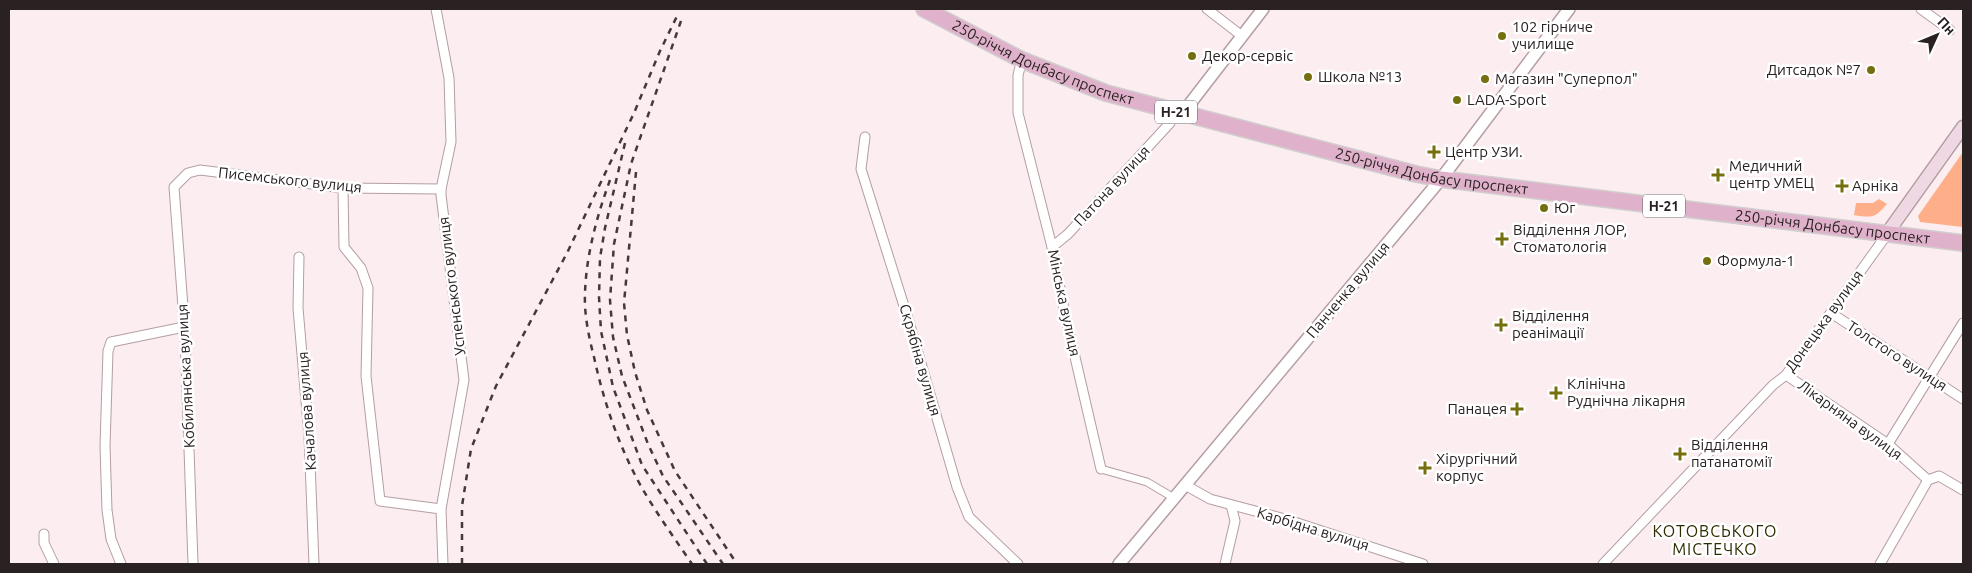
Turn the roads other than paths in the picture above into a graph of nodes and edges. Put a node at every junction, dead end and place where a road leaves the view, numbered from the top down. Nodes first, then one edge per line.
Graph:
1 (436, 9) edge
2 (924, 9) edge
3 (1207, 9) edge
4 (1263, 9) edge
5 (1569, 9) edge
6 (1921, 9) edge
7 (1950, 30) dead end
8 (1242, 36) junction
9 (1022, 60) junction
10 (1182, 114) junction
11 (1170, 123) dead end
12 (1963, 127) edge
13 (865, 137) dead end
14 (1441, 179) junction
15 (174, 187) joint
16 (343, 188) junction
17 (441, 189) junction
18 (1888, 232) junction
19 (1963, 243) edge
20 (1052, 247) junction
21 (299, 257) dead end
22 (1831, 313) junction
23 (1963, 323) edge
24 (184, 327) junction
25 (1786, 375) junction
26 (1930, 377) junction
27 (1963, 398) edge
28 (1888, 444) junction
29 (1101, 469) joint
30 (1928, 480) junction
31 (1185, 484) junction
32 (1963, 490) edge
33 (1174, 498) junction
34 (1230, 505) junction
35 (440, 509) junction
36 (44, 534) dead end
37 (54, 564) edge
38 (121, 564) edge
39 (193, 564) edge
40 (314, 564) edge
41 (442, 564) edge
42 (1018, 564) edge
43 (1118, 564) edge
44 (1225, 564) edge
45 (1423, 564) edge
46 (1603, 564) edge
47 (1880, 564) edge

1 - 17 street, Успенського вулиця
2 - 9 main road, 250-річчя Донбасу проспект / Н-21
3 - 8 street
4 - 8 street
5 - 14 street, Панченка вулиця
6 - 7 street
8 - 10 street
9 - 10 main road, 250-річчя Донбасу проспект / Н-21
9 - 20 street, Мінська вулиця
10 - 14 main road, 250-річчя Донбасу проспект / Н-21
11 - 20 street, Патона вулиця
12 - 18 main road, Донецька вулиця
13 - 42 street, Скрябіна вулиця
14 - 18 main road, 250-річчя Донбасу проспект / Н-21
14 - 31 street, Панченка вулиця
15 - 16 street, Писемського вулиця
15 - 24 street, Кобилянська вулиця
16 - 17 street, Писемського вулиця
16 - 35 street
17 - 35 street, Успенського вулиця
18 - 19 main road, 250-річчя Донбасу проспект / Н-21
18 - 22 street, Донецька вулиця
20 - 29 street, Мінська вулиця
21 - 40 street, Качалова вулиця
22 - 25 street, Донецька вулиця
22 - 26 street, Толстого вулиця
23 - 26 street
24 - 38 street
24 - 39 street, Кобилянська вулиця
25 - 28 street, Лікарняна вулиця
25 - 46 street, Донецька вулиця
26 - 27 street, Толстого вулиця
26 - 28 street
28 - 30 street, Лікарняна вулиця
29 - 33 street, Мінська вулиця
30 - 32 street
30 - 47 street
31 - 33 street, Панченка вулиця
31 - 34 street, Карбідна вулиця
33 - 43 street, Панченка вулиця
34 - 44 street, Карбідна вулиця
34 - 45 street, Карбідна вулиця
35 - 41 street, Успенського вулиця
36 - 37 street

